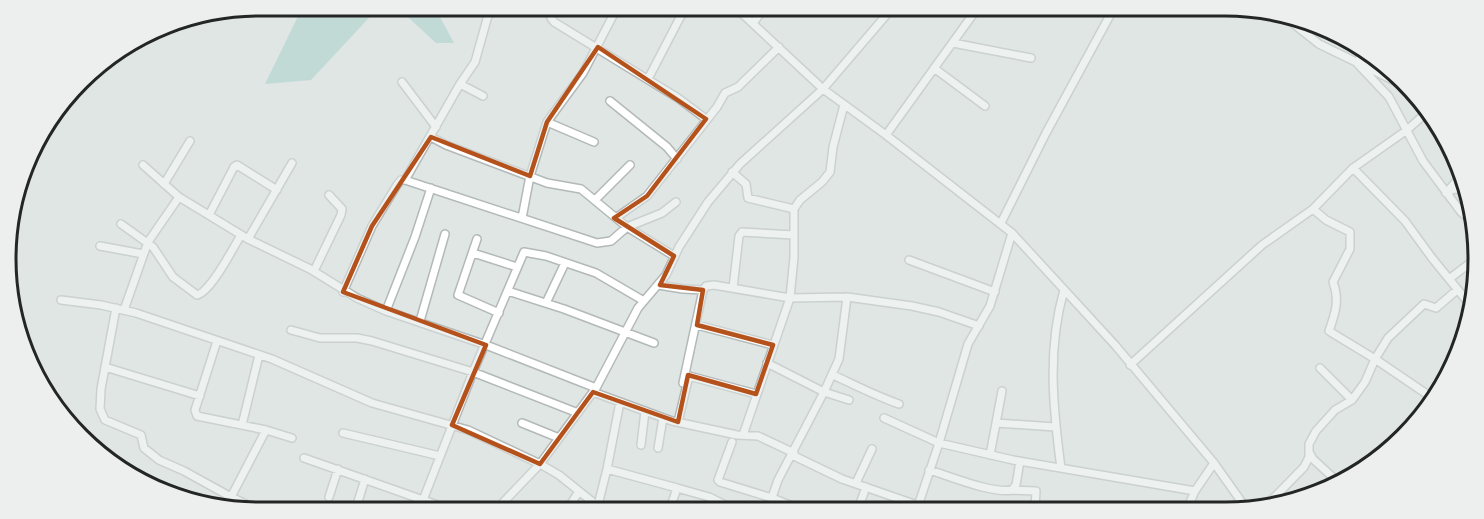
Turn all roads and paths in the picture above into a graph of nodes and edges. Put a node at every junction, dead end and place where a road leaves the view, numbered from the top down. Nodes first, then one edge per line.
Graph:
1 (488, 16) edge
2 (552, 16) edge
3 (613, 16) edge
4 (681, 16) edge
5 (745, 16) edge
6 (758, 16) edge
7 (885, 16) edge
8 (972, 16) edge
9 (1110, 16) edge
10 (753, 23) junction
11 (1303, 29) edge
12 (952, 43) junction
13 (598, 47) junction
14 (779, 47) junction
15 (1031, 58) dead end
16 (1361, 58) edge
17 (1356, 62) junction
18 (934, 68) junction
19 (1382, 75) edge
20 (648, 79) junction
21 (402, 82) dead end
22 (460, 84) junction
23 (823, 89) junction
24 (483, 96) dead end
25 (610, 101) dead end
26 (844, 105) junction
27 (985, 106) dead end
28 (1421, 117) edge
29 (706, 119) junction
30 (547, 122) junction
31 (436, 127) junction
32 (1407, 130) junction
33 (886, 135) junction
34 (431, 137) junction
35 (190, 141) dead end
36 (594, 142) dead end
37 (677, 159) junction
38 (292, 163) dead end
39 (143, 165) dead end
40 (630, 165) dead end
41 (1353, 168) junction
42 (732, 172) junction
43 (530, 176) junction
44 (405, 180) junction
45 (1455, 182) edge
46 (164, 184) junction
47 (430, 188) junction
48 (1457, 189) edge
49 (277, 190) junction
50 (1446, 193) junction
51 (329, 195) dead end
52 (179, 197) junction
53 (595, 200) junction
54 (676, 202) dead end
55 (794, 209) junction
56 (1313, 209) junction
57 (1463, 214) edge
58 (209, 215) junction
59 (617, 217) junction
60 (522, 218) junction
61 (121, 224) dead end
62 (1001, 224) junction
63 (627, 227) junction
64 (1012, 233) junction
65 (445, 234) dead end
66 (794, 235) junction
67 (245, 237) junction
68 (477, 239) dead end
69 (148, 242) junction
70 (100, 246) dead end
71 (473, 253) junction
72 (143, 254) junction
73 (674, 256) junction
74 (909, 260) dead end
75 (565, 263) junction
76 (1468, 265) edge
77 (517, 267) junction
78 (314, 271) junction
79 (1449, 279) junction
80 (658, 285) junction
81 (733, 288) junction
82 (703, 290) junction
83 (1064, 290) junction
84 (1457, 290) junction
85 (508, 291) junction
86 (344, 292) junction
87 (995, 292) junction
88 (848, 297) junction
89 (790, 298) junction
90 (1464, 298) edge
91 (61, 300) dead end
92 (644, 301) junction
93 (546, 303) junction
94 (120, 309) junction
95 (386, 311) junction
96 (499, 312) junction
97 (420, 321) junction
98 (697, 324) junction
99 (979, 326) junction
100 (291, 330) dead end
101 (625, 332) junction
102 (218, 341) junction
103 (654, 343) dead end
104 (486, 345) junction
105 (773, 345) junction
106 (260, 355) junction
107 (1376, 359) junction
108 (767, 363) junction
109 (1130, 365) junction
110 (105, 367) junction
111 (1320, 368) dead end
112 (472, 372) junction
113 (833, 375) junction
114 (683, 382) dead end
115 (594, 390) junction
116 (1002, 391) dead end
117 (825, 392) junction
118 (756, 394) junction
119 (1427, 394) edge
120 (200, 396) junction
121 (849, 400) dead end
122 (1352, 400) junction
123 (620, 402) junction
124 (899, 404) dead end
125 (645, 411) junction
126 (578, 412) junction
127 (663, 418) junction
128 (884, 418) dead end
129 (678, 422) junction
130 (522, 423) dead end
131 (996, 423) junction
132 (242, 425) junction
133 (452, 425) junction
134 (1055, 427) junction
135 (266, 430) junction
136 (343, 433) dead end
137 (743, 435) junction
138 (292, 438) dead end
139 (559, 438) junction
140 (732, 442) dead end
141 (939, 442) junction
142 (641, 445) dead end
143 (658, 448) dead end
144 (872, 449) dead end
145 (1309, 451) junction
146 (793, 454) junction
147 (990, 455) junction
148 (440, 456) junction
149 (304, 458) dead end
150 (1020, 461) junction
151 (1214, 463) junction
152 (540, 464) junction
153 (1060, 468) junction
154 (338, 469) junction
155 (606, 469) junction
156 (929, 470) junction
157 (1333, 477) edge
158 (365, 479) junction
159 (856, 483) junction
160 (867, 487) junction
161 (677, 488) junction
162 (1012, 490) junction
163 (1195, 490) junction
164 (579, 491) junction
165 (231, 497) junction
166 (329, 497) dead end
167 (1274, 497) edge
168 (772, 498) junction
169 (423, 501) junction
170 (241, 502) edge
171 (358, 502) edge
172 (426, 502) edge
173 (504, 502) edge
174 (572, 502) edge
175 (593, 502) edge
176 (599, 502) edge
177 (672, 502) edge
178 (719, 502) edge
179 (771, 502) edge
180 (782, 502) edge
181 (861, 502) edge
182 (902, 502) edge
183 (918, 502) edge
184 (1035, 502) edge
185 (1190, 502) edge
186 (1241, 502) edge

1 - 22 street
2 - 13 street
3 - 13 street
4 - 20 street
5 - 10 street
6 - 10 street
7 - 23 street
8 - 12 street
9 - 62 street
10 - 14 street
11 - 17 street
12 - 15 street
12 - 18 street
13 - 20 street
13 - 30 street
14 - 23 street
14 - 29 street
16 - 17 street
17 - 19 street
17 - 32 street
18 - 27 street
18 - 33 street
20 - 29 street
21 - 31 street
22 - 24 street
22 - 31 street
23 - 26 street
23 - 42 street
25 - 37 street
26 - 33 street
26 - 55 street
28 - 32 street
29 - 37 street
30 - 36 street
30 - 43 street
31 - 34 street
32 - 41 street
32 - 50 street
33 - 62 street
34 - 43 street
34 - 44 street
35 - 46 street
37 - 59 street
38 - 49 street
39 - 46 street
40 - 53 street
41 - 56 street
41 - 79 street
42 - 55 street
42 - 73 street
43 - 53 street
43 - 60 street
44 - 47 street
44 - 86 street
45 - 50 street
46 - 52 street
47 - 60 street
47 - 95 street
48 - 50 street
49 - 58 street
49 - 67 street
50 - 57 street
51 - 78 street
52 - 58 street
52 - 69 street
53 - 59 street
54 - 63 street
55 - 66 street
56 - 107 street
56 - 109 street
58 - 67 street
59 - 63 street
60 - 63 street
61 - 69 street
62 - 64 street
63 - 73 street
64 - 83 street
64 - 87 street
65 - 97 street
66 - 81 street
66 - 89 street
67 - 69 street
67 - 78 street
68 - 71 street
69 - 72 street
70 - 72 street
71 - 77 street
71 - 96 street
72 - 94 street
73 - 80 street
74 - 87 street
75 - 77 street
75 - 92 street
75 - 93 street
76 - 79 street
77 - 85 street
78 - 86 street
79 - 84 street
80 - 82 street
80 - 92 street
81 - 82 street
81 - 89 street
82 - 98 street
83 - 109 street
83 - 134 street
84 - 90 street
84 - 107 street
85 - 93 street
85 - 96 street
86 - 95 street
87 - 99 street
88 - 89 street
88 - 99 street
88 - 113 street
89 - 105 street
91 - 94 street
92 - 101 street
93 - 101 street
94 - 102 street
94 - 110 street
95 - 97 street
96 - 104 street
97 - 104 street
98 - 105 street
98 - 114 street
99 - 141 street
100 - 112 street
101 - 103 street
101 - 115 street
102 - 106 street
102 - 120 street
104 - 112 street
104 - 115 street
105 - 108 street
106 - 132 street
106 - 133 street
107 - 119 street
107 - 122 street
108 - 117 street
108 - 118 street
109 - 151 street
110 - 120 street
110 - 165 street
111 - 122 street
112 - 126 street
112 - 133 street
113 - 117 street
113 - 124 street
115 - 123 street
115 - 126 street
116 - 131 street
117 - 121 street
117 - 146 street
118 - 129 street
118 - 137 street
120 - 132 street
122 - 145 street
123 - 125 street
123 - 155 street
125 - 127 street
125 - 142 street
126 - 139 street
127 - 129 street
127 - 143 street
128 - 141 street
129 - 137 street
130 - 139 street
131 - 134 street
131 - 147 street
132 - 135 street
133 - 148 street
133 - 152 street
134 - 153 street
135 - 138 street
135 - 165 street
136 - 148 street
137 - 146 street
139 - 152 street
140 - 168 street
141 - 147 street
141 - 156 street
144 - 159 street
145 - 157 street
145 - 167 street
146 - 159 street
146 - 168 street
147 - 150 street
148 - 169 street
149 - 154 street
150 - 153 street
150 - 162 street
151 - 163 street
151 - 186 street
152 - 164 street
152 - 173 street
153 - 163 street
154 - 158 street
154 - 166 street
155 - 161 street
155 - 176 street
156 - 162 street
156 - 183 street
158 - 169 street
158 - 171 street
159 - 160 street
160 - 181 street
160 - 182 street
161 - 177 street
161 - 178 street
162 - 184 street
163 - 185 street
164 - 174 street
164 - 175 street
165 - 170 street
168 - 179 street
168 - 180 street
169 - 172 street

